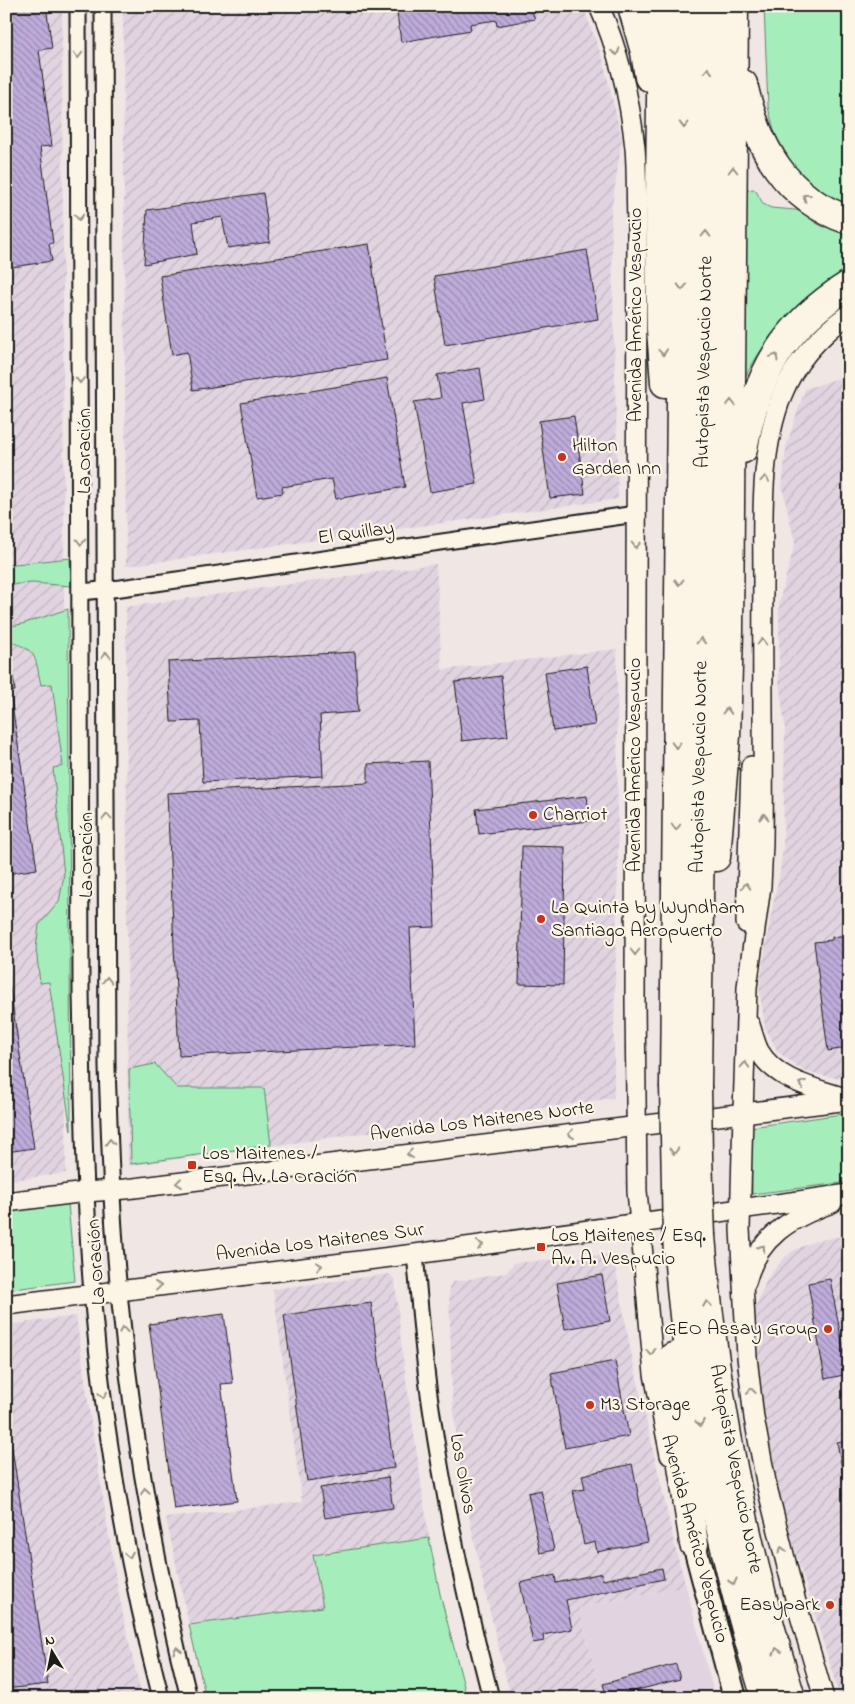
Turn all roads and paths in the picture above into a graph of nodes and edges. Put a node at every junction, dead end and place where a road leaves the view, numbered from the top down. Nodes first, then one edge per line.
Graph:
1 (78, 6) edge
2 (103, 6) edge
3 (599, 6) edge
4 (632, 6) edge
5 (662, 6) edge
6 (685, 6) edge
7 (709, 6) edge
8 (734, 6) edge
9 (734, 40) junction
10 (660, 198) junction
11 (849, 220) edge
12 (849, 285) edge
13 (849, 314) edge
14 (636, 514) junction
15 (730, 522) junction
16 (679, 533) junction
17 (106, 590) junction
18 (81, 592) junction
19 (698, 1005) junction
20 (746, 1014) junction
21 (686, 1085) junction
22 (849, 1099) edge
23 (743, 1113) junction
24 (636, 1126) junction
25 (112, 1191) junction
26 (86, 1192) junction
27 (849, 1195) edge
28 (6, 1202) edge
29 (740, 1208) junction
30 (639, 1224) junction
31 (685, 1242) junction
32 (415, 1254) junction
33 (119, 1291) junction
34 (743, 1293) junction
35 (92, 1294) junction
36 (6, 1305) edge
37 (694, 1544) junction
38 (161, 1698) edge
39 (189, 1698) edge
40 (491, 1698) edge
41 (735, 1698) edge
42 (766, 1698) edge
43 (791, 1698) edge
44 (824, 1698) edge

1 -> 18 street, La Oración
2 - 17 street, La Oración
3 -> 14 street, Avenida Américo Vespucio
4 - 10 highway
5 - 10 highway
6 -> 16 highway, Autopista Vespucio Norte
19 -> 7 highway, Autopista Vespucio Norte
8 - 9 highway
11 -> 9 highway
15 -> 9 highway
10 -> 16 highway
15 -> 12 highway
20 -> 13 street
14 - 17 street, El Quillay
14 -> 24 street, Avenida Américo Vespucio
19 -> 15 highway
16 -> 21 highway, Autopista Vespucio Norte
17 - 18 street, El Quillay
25 -> 17 street, La Oración
18 - 26 street, La Oración
19 - 21 highway, Autopista Vespucio Norte
22 -> 20 street
23 -> 20 street
21 - 31 highway, Autopista Vespucio Norte, bridge
22 - 23 street, Avenida Los Maitenes Norte
23 - 24 street, Avenida Los Maitenes Norte
23 - 29 street
24 -> 25 street, Avenida Los Maitenes Norte
24 - 30 street, Avenida Américo Vespucio
25 - 26 street, Avenida Los Maitenes Norte
25 - 33 street, La Oración
26 - 28 street, Avenida Los Maitenes Norte
26 - 35 street, La Oración
27 - 29 street, Avenida Los Maitenes Sur
34 -> 27 street
29 - 30 street, Avenida Los Maitenes Sur
29 - 34 street
32 -> 30 street, Avenida Los Maitenes Sur
30 -> 37 street, Avenida Américo Vespucio
31 - 37 highway
31 -> 42 highway, Autopista Vespucio Norte
43 -> 31 highway, Autopista Vespucio Norte
33 -> 32 street, Avenida Los Maitenes Sur
32 - 40 street, Los Olivos
33 - 35 street, Avenida Los Maitenes Sur
39 -> 33 street, La Oración
44 -> 34 street
35 - 36 street, Avenida Los Maitenes Sur
35 -> 38 street, La Oración
37 - 41 main road, Avenida Américo Vespucio

